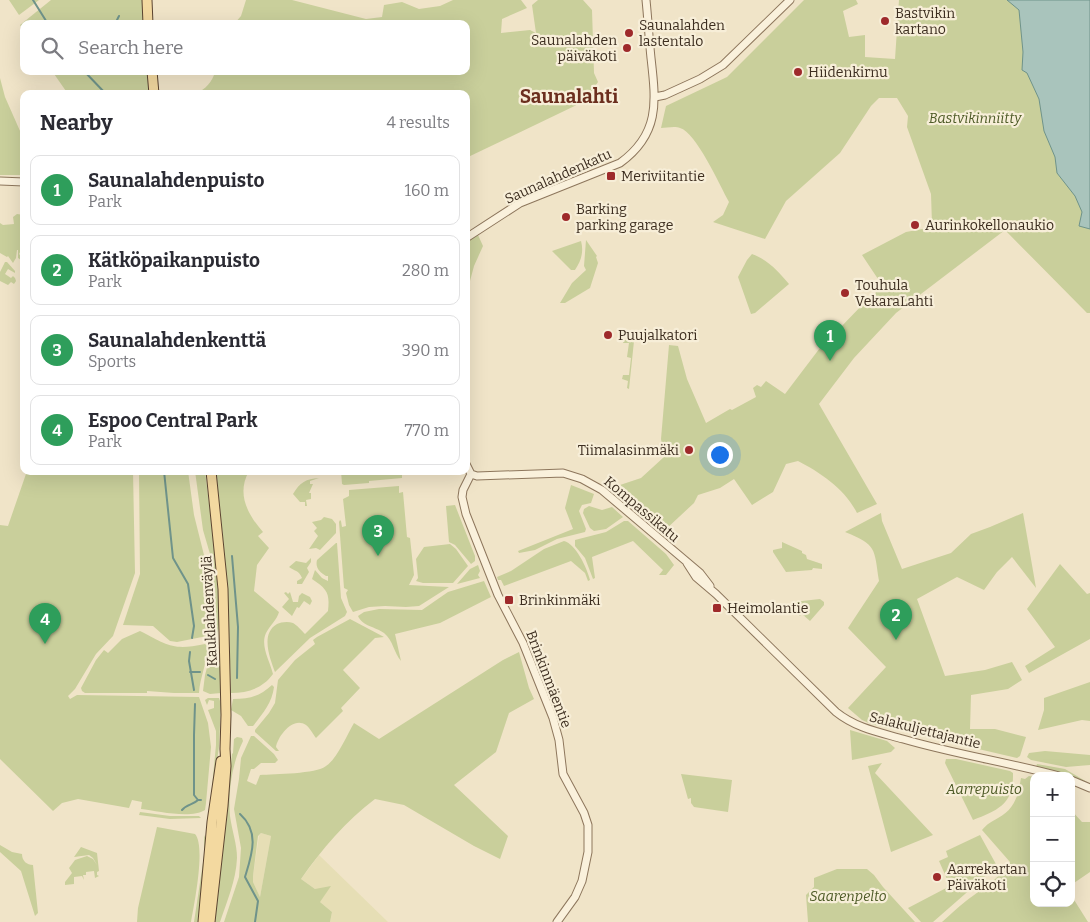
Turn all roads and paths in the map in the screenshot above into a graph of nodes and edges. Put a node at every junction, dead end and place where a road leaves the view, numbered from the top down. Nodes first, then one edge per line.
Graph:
1 (147, 0) edge
2 (646, 0) edge
3 (790, 0) edge
4 (148, 20) edge
5 (152, 75) edge
6 (154, 90) edge
7 (654, 97) junction
8 (0, 181) edge
9 (20, 182) edge
10 (470, 235) edge
11 (471, 474) joint
12 (211, 475) edge
13 (687, 563) joint
14 (225, 749) junction
15 (1044, 772) edge
16 (1075, 782) edge
17 (1090, 788) edge
18 (203, 922) edge
19 (210, 922) edge
20 (557, 922) edge

1 - 4 main road
2 - 7 street, Saunalahdenkatu
3 - 7 street
5 - 6 main road
7 - 10 street, Saunalahdenkatu
8 - 9 street
11 - 13 street, Kompassikatu
11 - 20 street, Brinkinmäentie
12 - 14 main road, Kauklahdenväylä
13 - 15 street, Salakuljettajantie
14 - 18 main road, Kauklahdenväylä
14 - 19 main road, Kauklahdenväylä
16 - 17 street

